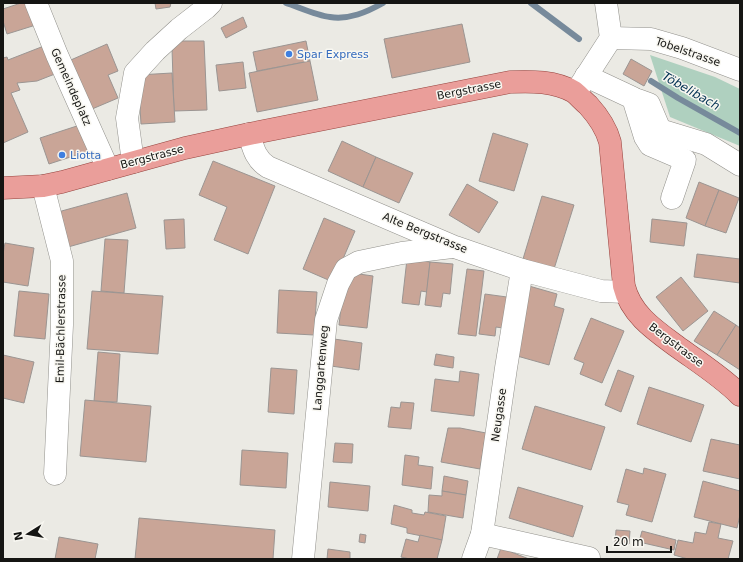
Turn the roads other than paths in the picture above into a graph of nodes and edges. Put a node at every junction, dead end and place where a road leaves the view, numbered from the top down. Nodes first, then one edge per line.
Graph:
1 (36, 3) edge
2 (211, 3) edge
3 (606, 3) edge
4 (611, 38) junction
5 (740, 70) edge
6 (580, 85) junction
7 (633, 98) junction
8 (249, 134) junction
9 (133, 162) junction
10 (740, 165) edge
11 (108, 169) junction
12 (44, 186) junction
13 (3, 188) edge
14 (672, 198) dead end
15 (455, 247) junction
16 (522, 270) junction
17 (625, 292) junction
18 (740, 395) edge
19 (55, 474) dead end
20 (482, 534) junction
21 (588, 558) dead end
22 (303, 559) edge
23 (473, 559) edge

1 - 11 street, Gemeindeplatz
2 - 9 street
3 - 4 street
4 - 5 street, Tobelstrasse
4 - 6 street
6 - 7 street
6 - 8 main road, Bergstrasse
6 - 17 main road, Bergstrasse
7 - 10 street
7 - 14 street
8 - 9 main road, Bergstrasse
8 - 15 street, Alte Bergstrasse
9 - 11 main road, Bergstrasse
11 - 12 main road, Bergstrasse
12 - 13 main road, Bergstrasse
12 - 19 street, Emil-Bächlerstrasse
15 - 16 street, Alte Bergstrasse
15 - 22 street, Langgartenweg
16 - 17 street, Alte Bergstrasse
16 - 20 street, Neugasse
17 - 18 main road, Bergstrasse
20 - 21 street
20 - 23 street, Neugasse

